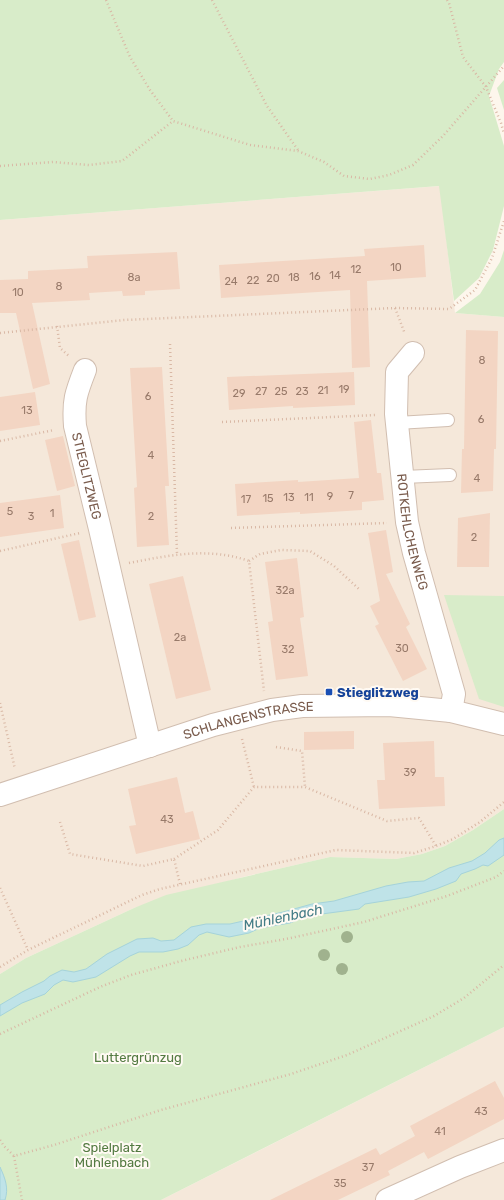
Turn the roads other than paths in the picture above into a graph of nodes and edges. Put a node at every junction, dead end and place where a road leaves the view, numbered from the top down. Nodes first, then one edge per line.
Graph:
1 (413, 353) road end
2 (85, 370) road end
3 (397, 418) junction
4 (448, 420) dead end
5 (450, 475) dead end
6 (403, 477) junction
7 (451, 712) junction
8 (504, 724) edge
9 (150, 746) junction
10 (10, 792) edge
11 (504, 1150) edge
12 (388, 1200) edge

1 - 3 street, ROTKEHLCHENWEG
2 - 9 street, STIEGLITZWEG
3 - 4 lane
3 - 6 street, ROTKEHLCHENWEG
5 - 6 lane
6 - 7 street, ROTKEHLCHENWEG
7 - 8 street, SCHLANGENSTRASSE
7 - 9 street, SCHLANGENSTRASSE
9 - 10 street, SCHLANGENSTRASSE
11 - 12 street

